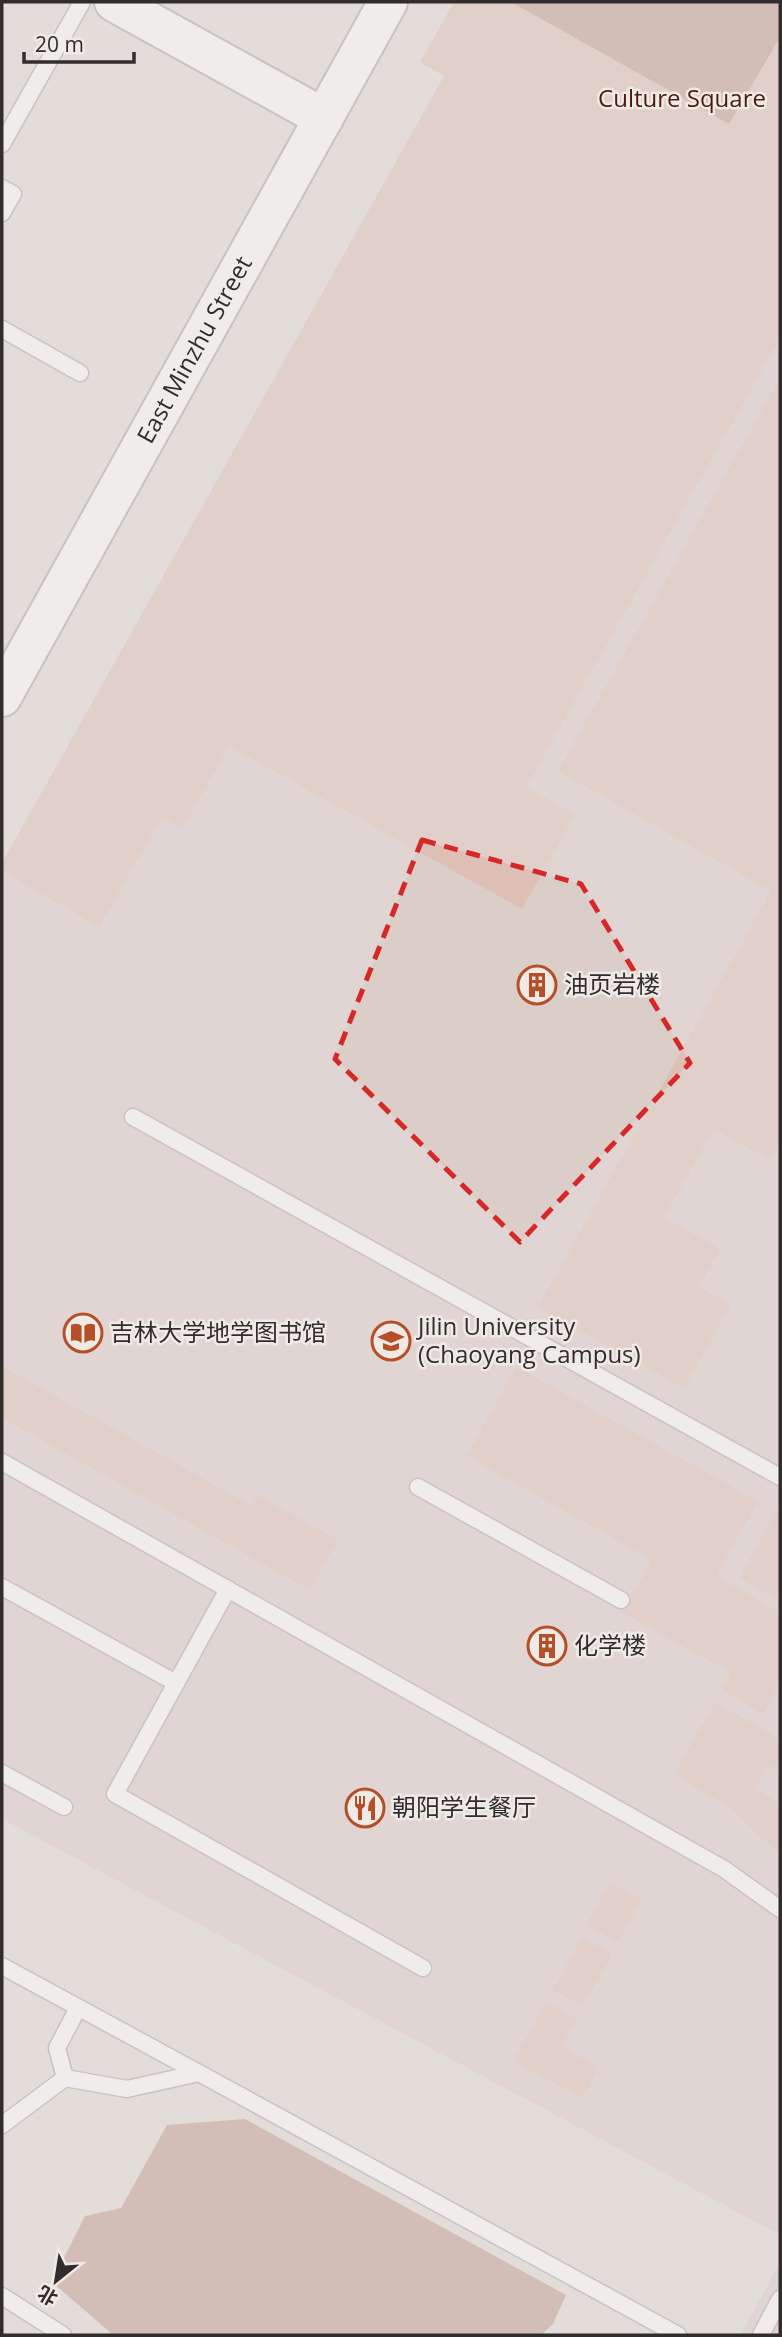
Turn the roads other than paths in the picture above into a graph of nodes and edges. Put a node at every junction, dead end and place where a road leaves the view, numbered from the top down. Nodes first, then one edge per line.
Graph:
1 (82, 2) edge
2 (114, 2) edge
3 (388, 2) edge
4 (324, 118) junction
5 (2, 144) edge
6 (2, 188) edge
7 (2, 213) edge
8 (2, 329) edge
9 (80, 373) dead end
10 (2, 697) edge
11 (133, 1117) dead end
12 (2, 1462) edge
13 (780, 1477) edge
14 (418, 1487) dead end
15 (2, 1587) edge
16 (228, 1588) junction
17 (621, 1600) dead end
18 (176, 1683) junction
19 (2, 1773) edge
20 (64, 1807) dead end
21 (780, 1909) edge
22 (2, 1966) edge
23 (423, 1968) dead end
24 (78, 2008) junction
25 (199, 2073) junction
26 (65, 2078) junction
27 (2, 2125) edge
28 (2, 2297) edge
29 (780, 2299) edge
30 (63, 2335) edge
31 (678, 2335) edge
32 (761, 2335) edge

1 - 5 lane
2 - 4 main road
3 - 4 main road, East Minzhu Street
4 - 10 main road, East Minzhu Street
6 - 7 lane
8 - 9 lane
11 - 13 lane
12 - 16 lane
14 - 17 lane
15 - 18 lane
16 - 18 lane
16 - 21 lane
18 - 23 lane
19 - 20 lane
22 - 24 lane
24 - 25 lane
24 - 26 lane
25 - 26 lane
25 - 31 lane
26 - 27 lane
28 - 30 lane
29 - 32 lane

